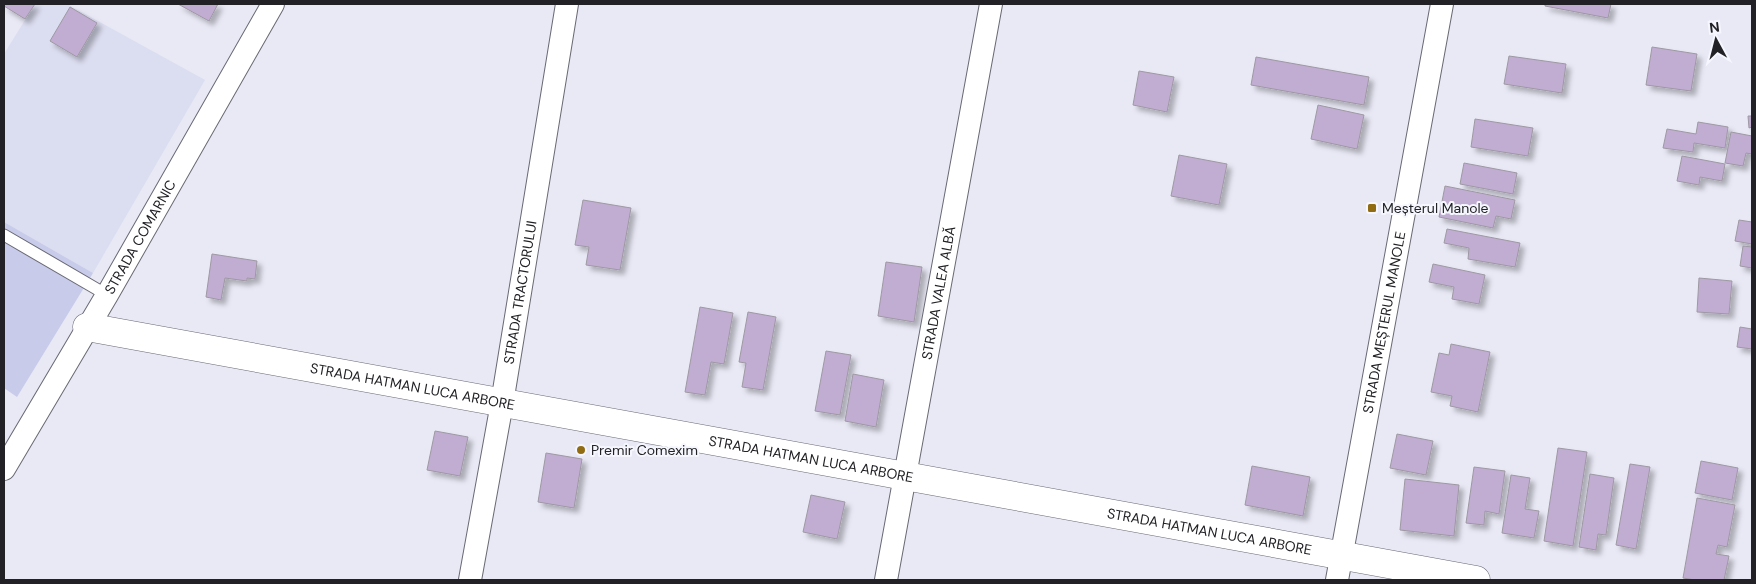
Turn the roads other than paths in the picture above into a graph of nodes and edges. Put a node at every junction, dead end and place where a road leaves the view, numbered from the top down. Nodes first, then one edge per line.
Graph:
1 (273, 4) edge
2 (567, 4) edge
3 (991, 4) edge
4 (1442, 4) edge
5 (4, 235) edge
6 (107, 295) junction
7 (87, 327) junction
8 (502, 404) junction
9 (4, 469) edge
10 (905, 476) junction
11 (1339, 568) edge
12 (470, 580) edge
13 (886, 580) edge
14 (1476, 580) edge

1 - 6 street, STRADA COMARNIC
2 - 8 street, STRADA TRACTORULUI
3 - 10 street, STRADA VALEA ALBĂ
4 - 11 street, STRADA MEȘTERUL MANOLE
5 - 6 lane
6 - 7 street, STRADA COMARNIC
7 - 8 street, STRADA HATMAN LUCA ARBORE
7 - 9 street, STRADA COMARNIC
8 - 10 street, STRADA HATMAN LUCA ARBORE
8 - 12 street, STRADA TRACTORULUI
10 - 11 street, STRADA HATMAN LUCA ARBORE
10 - 13 street, STRADA VALEA ALBĂ
11 - 14 street, STRADA HATMAN LUCA ARBORE

